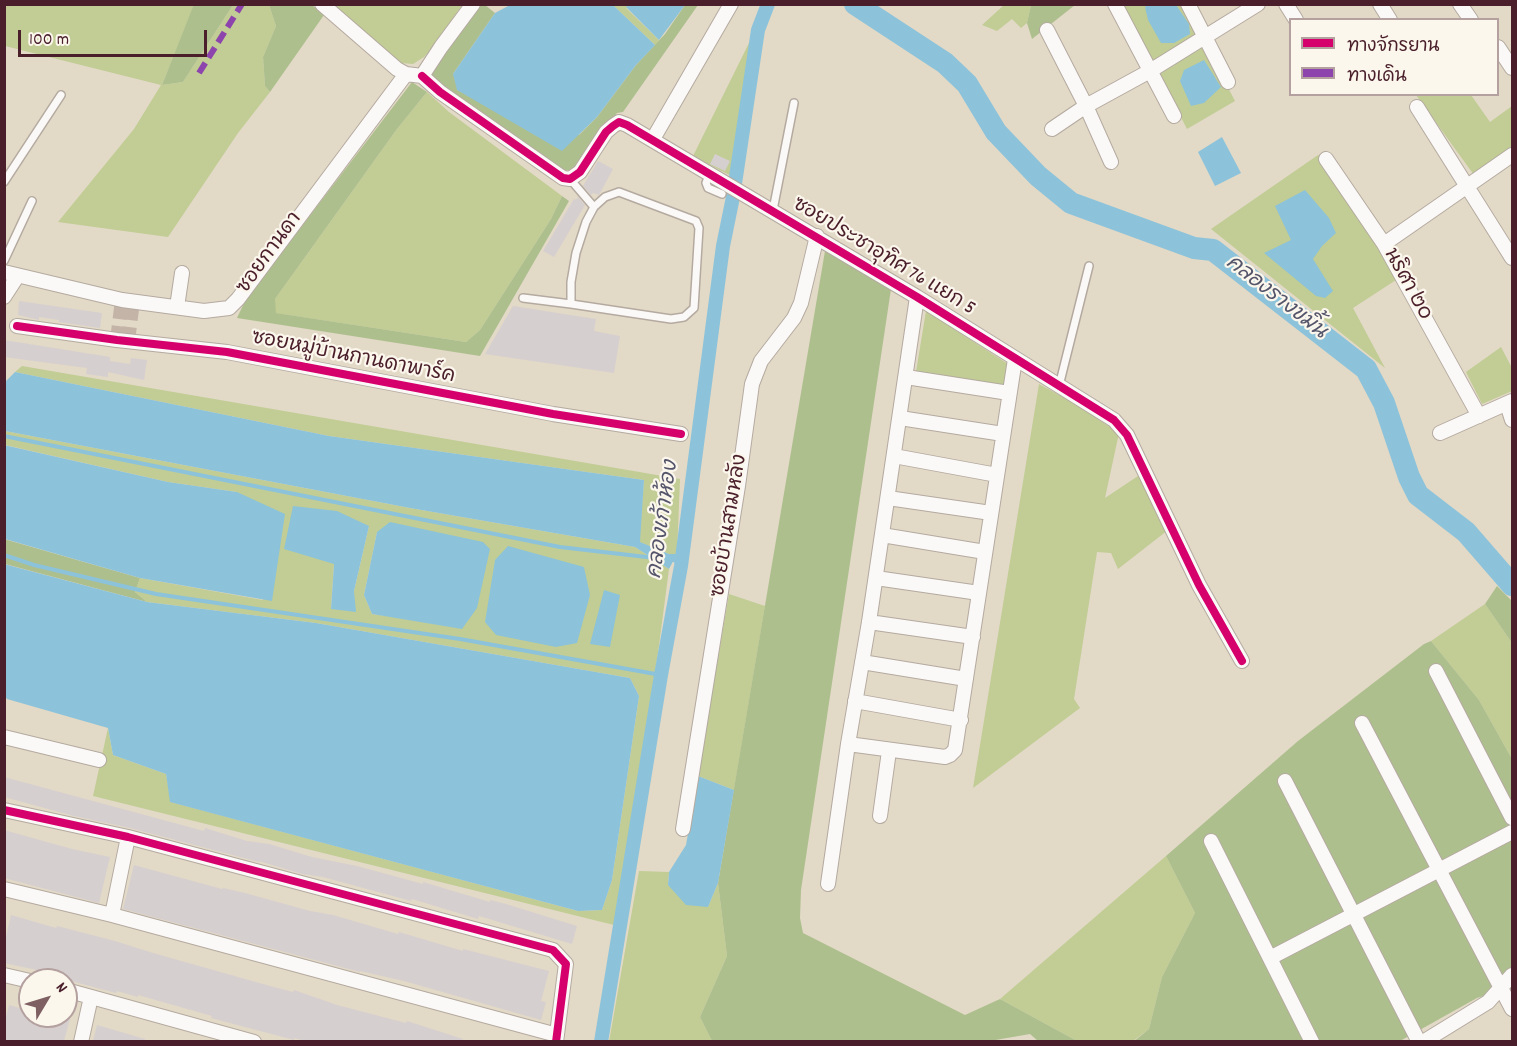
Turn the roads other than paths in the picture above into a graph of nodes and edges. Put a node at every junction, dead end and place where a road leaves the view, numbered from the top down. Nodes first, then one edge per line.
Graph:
1 (322, 4) edge
2 (473, 4) edge
3 (730, 4) edge
4 (1115, 4) edge
5 (1188, 4) edge
6 (1258, 4) edge
7 (1286, 4) edge
8 (1380, 4) edge
9 (1460, 4) edge
10 (1295, 18) edge
11 (1389, 18) edge
12 (1470, 18) edge
13 (1047, 30) dead end
14 (1205, 38) junction
15 (1499, 48) edge
16 (1512, 68) edge
17 (1150, 71) junction
18 (406, 74) junction
19 (422, 76) junction
20 (1228, 82) dead end
21 (62, 95) dead end
22 (794, 103) dead end
23 (1086, 106) junction
24 (1417, 107) dead end
25 (1174, 116) dead end
26 (1052, 129) dead end
27 (653, 139) junction
28 (1512, 155) edge
29 (1326, 159) dead end
30 (1111, 162) dead end
31 (570, 179) junction
32 (4, 182) edge
33 (1467, 186) junction
34 (32, 201) dead end
35 (594, 207) junction
36 (773, 210) junction
37 (817, 236) junction
38 (1384, 244) junction
39 (1512, 258) edge
40 (4, 261) edge
41 (1089, 266) dead end
42 (182, 273) dead end
43 (11, 274) edge
44 (4, 297) edge
45 (523, 297) dead end
46 (917, 297) junction
47 (571, 304) junction
48 (177, 307) junction
49 (17, 326) dead end
50 (1015, 359) junction
51 (906, 377) junction
52 (1059, 386) junction
53 (1009, 393) junction
54 (1510, 403) edge
55 (1479, 416) junction
56 (900, 418) junction
57 (1512, 420) edge
58 (1440, 433) dead end
59 (681, 434) dead end
60 (1003, 434) junction
61 (894, 456) junction
62 (997, 475) junction
63 (888, 498) junction
64 (991, 513) junction
65 (882, 535) junction
66 (985, 552) junction
67 (876, 578) junction
68 (979, 593) junction
69 (869, 622) junction
70 (973, 637) junction
71 (1242, 661) dead end
72 (862, 662) junction
73 (1436, 671) dead end
74 (966, 679) junction
75 (855, 701) junction
76 (961, 720) junction
77 (1362, 723) dead end
78 (4, 737) edge
79 (848, 744) junction
80 (889, 751) junction
81 (99, 760) dead end
82 (1285, 781) dead end
83 (4, 810) edge
84 (880, 816) dead end
85 (1512, 818) edge
86 (682, 830) dead end
87 (1512, 832) edge
88 (128, 837) junction
89 (1211, 841) dead end
90 (1439, 870) junction
91 (828, 884) dead end
92 (4, 889) edge
93 (1353, 914) junction
94 (112, 915) junction
95 (1270, 958) junction
96 (1512, 975) edge
97 (1501, 988) junction
98 (78, 993) edge
99 (91, 997) junction
100 (1512, 1009) edge
101 (556, 1038) edge
102 (81, 1041) edge
103 (254, 1041) edge
104 (1312, 1041) edge
105 (1421, 1041) edge

1 - 18 street
2 - 19 street
3 - 27 street
4 - 17 street
5 - 14 street
6 - 14 street
7 - 10 street
8 - 11 street
9 - 12 street
13 - 23 street
14 - 17 street
14 - 20 street
15 - 16 street
17 - 23 street
17 - 25 street
18 - 19 street
18 - 48 street, ซอยกานดา
19 - 31 street
21 - 32 lane
22 - 36 lane
23 - 26 street
23 - 30 street
24 - 33 street
27 - 31 street, ซอยประชาอุทิศ 76 แยก 5
27 - 36 street, ซอยประชาอุทิศ 76 แยก 5
28 - 33 street
29 - 38 street, นริศา ๒๐
31 - 35 lane
33 - 38 street
33 - 39 street
34 - 40 lane
35 - 47 lane
35 - 47 lane
36 - 37 street, ซอยประชาอุทิศ 76 แยก 5
37 - 46 street, ซอยประชาอุทิศ 76 แยก 5
37 - 86 street, ซอยบ้านสามหลัง
38 - 55 street, นริศา ๒๐
41 - 52 lane
42 - 48 street
43 - 44 street
43 - 48 street, ซอยกานดา
45 - 47 lane
46 - 50 street, ซอยประชาอุทิศ 76 แยก 5
46 - 51 street
49 - 59 street, ซอยหมู่บ้านกานดาพาร์ค
50 - 52 street, ซอยประชาอุทิศ 76 แยก 5
50 - 53 street
51 - 53 street
51 - 56 street
52 - 71 street, ซอยประชาอุทิศ 76 แยก 5
53 - 60 street
54 - 55 street
54 - 57 street
55 - 58 street
56 - 60 street
56 - 61 street
60 - 62 street
61 - 62 street
61 - 63 street
62 - 64 street
63 - 64 street
63 - 65 street
64 - 66 street
65 - 66 street
65 - 67 street
66 - 68 street
67 - 68 street
67 - 69 street
68 - 70 street
69 - 70 street
69 - 72 street
70 - 74 street
72 - 74 street
72 - 75 street
73 - 85 street
74 - 76 street
75 - 76 street
75 - 79 street
76 - 80 street
77 - 90 street
78 - 81 street
79 - 80 street
79 - 91 street
80 - 84 street
82 - 93 street
83 - 88 street
87 - 90 street
88 - 94 street
88 - 101 street
89 - 95 street
90 - 93 street
90 - 97 street
92 - 94 street
93 - 95 street
93 - 105 street
94 - 101 street
95 - 104 street
96 - 97 street
97 - 100 street
97 - 105 street
98 - 99 street
99 - 102 street
99 - 103 street

